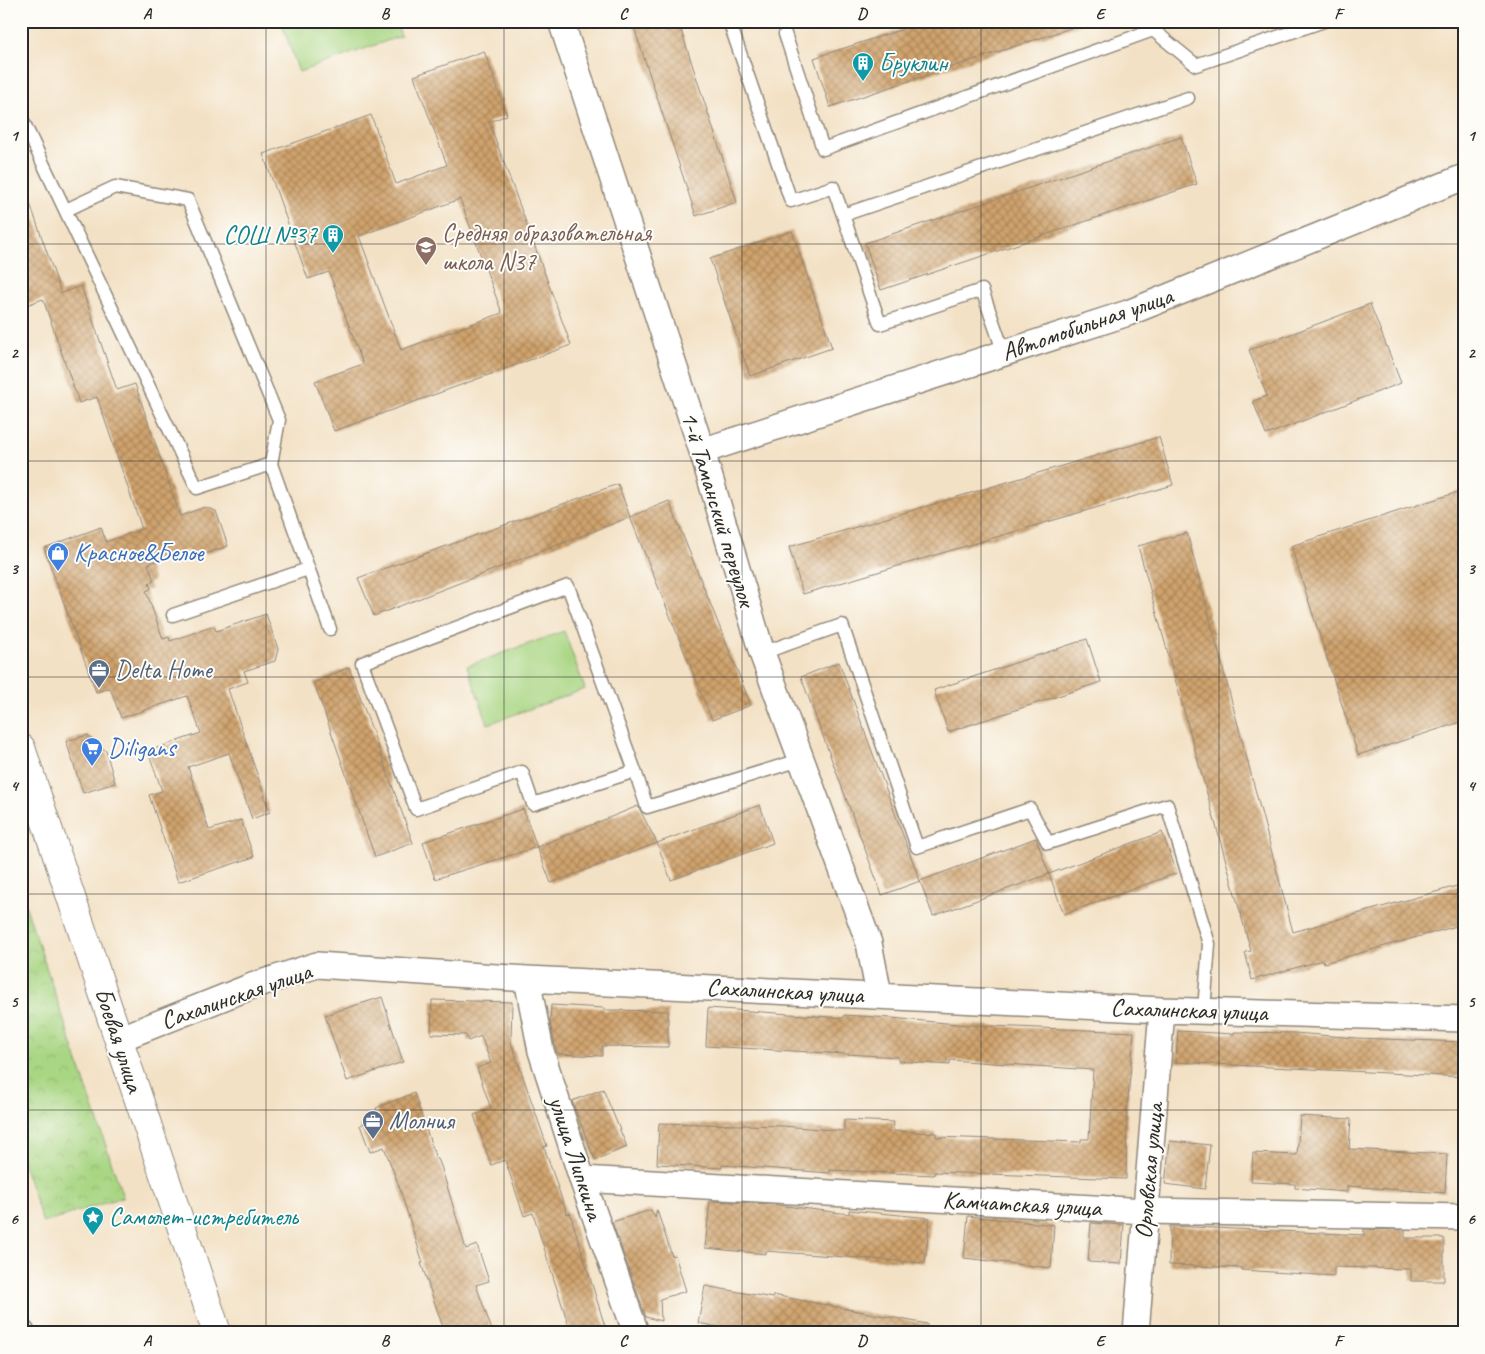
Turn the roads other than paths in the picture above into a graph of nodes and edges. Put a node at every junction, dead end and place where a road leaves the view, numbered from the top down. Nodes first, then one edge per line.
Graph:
1 (561, 21) edge
2 (729, 21) edge
3 (1324, 21) edge
4 (785, 34) dead end
5 (1188, 98) dead end
6 (21, 117) edge
7 (1464, 177) edge
8 (66, 210) junction
9 (843, 215) junction
10 (1004, 353) junction
11 (702, 451) junction
12 (271, 464) junction
13 (308, 569) junction
14 (173, 614) dead end
15 (330, 629) dead end
16 (762, 653) junction
17 (21, 748) edge
18 (800, 760) junction
19 (634, 771) junction
20 (527, 979) junction
21 (878, 995) junction
22 (1162, 1010) junction
23 (1204, 1010) junction
24 (1464, 1019) edge
25 (119, 1039) junction
26 (582, 1179) junction
27 (1146, 1211) junction
28 (1464, 1217) edge
29 (217, 1333) edge
30 (636, 1333) edge
31 (1136, 1333) edge

1 - 11 street, 1-й Таманский переулок
2 - 9 lane
3 - 4 lane
5 - 9 lane
6 - 8 lane
7 - 10 street, Автомобильная улица
8 - 12 lane
8 - 12 lane
9 - 10 lane
10 - 11 street, Автомобильная улица
11 - 16 street, 1-й Таманский переулок
12 - 13 lane
13 - 14 lane
13 - 15 lane
16 - 18 street, 1-й Таманский переулок
16 - 23 lane
17 - 25 main road, Боевая улица
18 - 19 lane
18 - 21 street, 1-й Таманский переулок
19 - 19 lane
20 - 21 street, Сахалинская улица
20 - 25 street, Сахалинская улица
20 - 26 street, улица Липкина
21 - 22 street, Сахалинская улица
22 - 23 street, Сахалинская улица
22 - 27 street, Орловская улица
23 - 24 street, Сахалинская улица
25 - 29 main road, Боевая улица
26 - 27 street, Камчатская улица
26 - 30 street, улица Липкина
27 - 28 street, Камчатская улица
27 - 31 street, Орловская улица

